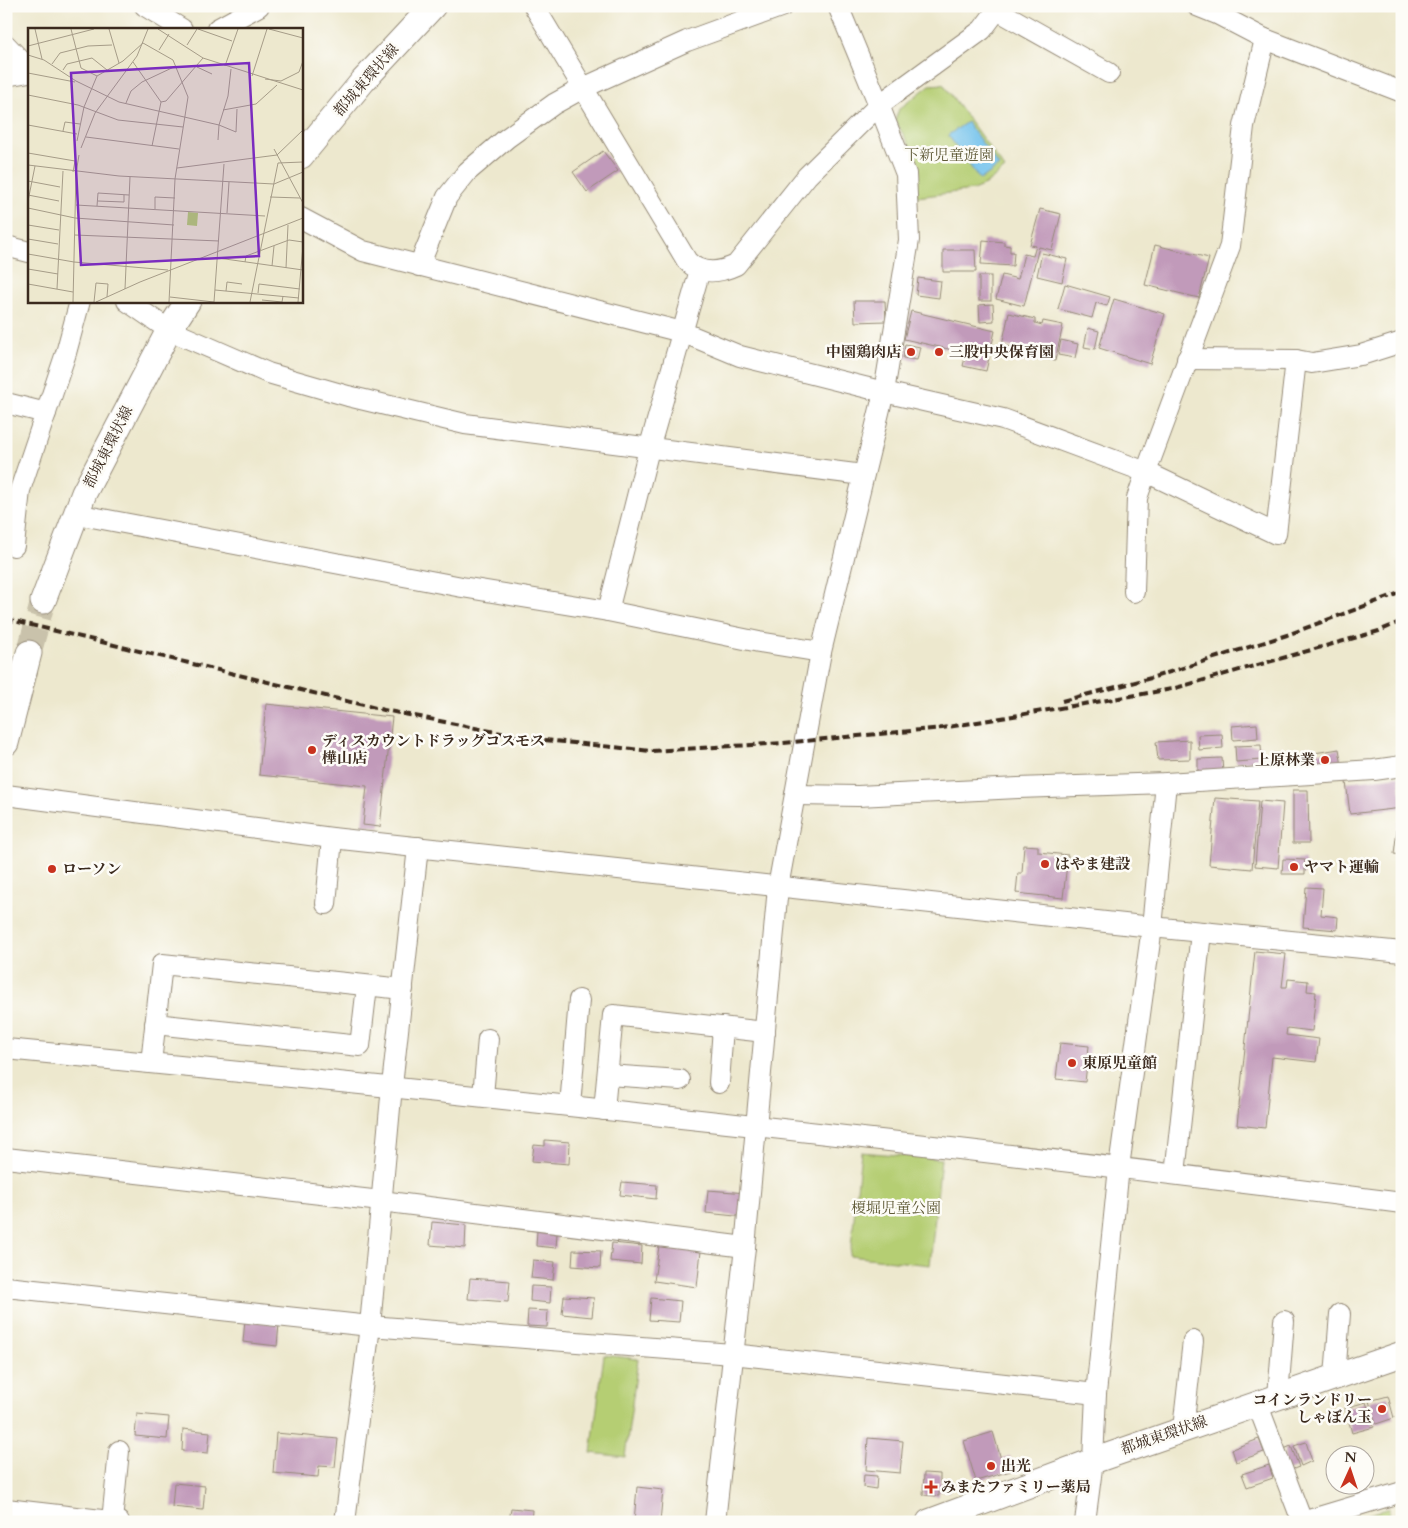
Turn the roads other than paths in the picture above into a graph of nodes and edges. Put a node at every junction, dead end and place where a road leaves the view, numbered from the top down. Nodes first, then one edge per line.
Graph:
1 (145, 6) edge
2 (259, 6) edge
3 (433, 6) edge
4 (534, 6) edge
5 (783, 6) edge
6 (838, 6) edge
7 (1197, 6) edge
8 (998, 8) edge
9 (1218, 10) edge
10 (180, 28) edge
11 (219, 28) edge
12 (1265, 39) junction
13 (6, 45) edge
14 (28, 69) edge
15 (28, 70) edge
16 (1108, 73) dead end
17 (6, 76) edge
18 (583, 88) junction
19 (1402, 92) edge
20 (879, 105) junction
21 (302, 155) edge
22 (302, 219) edge
23 (6, 246) edge
24 (28, 252) edge
25 (419, 266) junction
26 (700, 270) junction
27 (80, 302) edge
28 (128, 302) edge
29 (187, 302) edge
30 (169, 330) junction
31 (682, 332) junction
32 (1402, 342) edge
33 (1187, 359) junction
34 (1296, 360) junction
35 (884, 392) junction
36 (6, 404) edge
37 (46, 413) junction
38 (649, 449) junction
39 (1146, 472) junction
40 (862, 475) junction
41 (13, 488) edge
42 (76, 514) junction
43 (14, 546) dead end
44 (1134, 592) dead end
45 (43, 601) tunnel mouth
46 (608, 611) junction
47 (821, 652) junction
48 (29, 653) tunnel mouth
49 (6, 743) edge
50 (1402, 766) edge
51 (1166, 783) junction
52 (6, 795) edge
53 (795, 795) junction
54 (332, 838) junction
55 (418, 847) junction
56 (778, 886) junction
57 (326, 904) dead end
58 (1152, 927) junction
59 (1201, 932) junction
60 (1402, 952) edge
61 (367, 986) junction
62 (402, 989) junction
63 (579, 1000) dead end
64 (155, 1024) junction
65 (723, 1027) junction
66 (765, 1032) junction
67 (488, 1039) dead end
68 (6, 1049) edge
69 (151, 1063) junction
70 (608, 1075) junction
71 (680, 1080) dead end
72 (719, 1083) dead end
73 (392, 1086) junction
74 (483, 1096) junction
75 (570, 1106) junction
76 (604, 1110) junction
77 (756, 1126) junction
78 (6, 1158) edge
79 (1119, 1166) junction
80 (1175, 1174) junction
81 (381, 1201) junction
82 (1402, 1203) edge
83 (745, 1248) junction
84 (6, 1287) edge
85 (1340, 1314) dead end
86 (1284, 1321) dead end
87 (370, 1326) junction
88 (1193, 1341) dead end
89 (732, 1354) junction
90 (1402, 1354) edge
91 (1335, 1376) junction
92 (1096, 1394) junction
93 (1268, 1399) junction
94 (1183, 1429) junction
95 (119, 1451) dead end
96 (1092, 1461) junction
97 (1402, 1492) edge
98 (6, 1509) edge
99 (115, 1521) edge
100 (345, 1522) edge
101 (716, 1522) edge
102 (929, 1522) edge
103 (1085, 1522) edge
104 (1302, 1522) edge

1 - 10 street
2 - 11 street
3 - 21 main road, 都城東環状線
4 - 18 street
5 - 18 street
6 - 20 street
7 - 9 street
8 - 16 street
8 - 20 street
9 - 12 street
12 - 19 street
12 - 33 street
13 - 14 street
15 - 17 street
18 - 25 street
18 - 26 street
20 - 26 street
20 - 35 street
22 - 25 street
23 - 24 street
25 - 31 street
26 - 31 street
27 - 37 street
28 - 30 street
29 - 30 main road, 都城東環状線
30 - 38 street
30 - 42 main road, 都城東環状線
31 - 35 street
31 - 38 street
32 - 34 street
33 - 34 street
33 - 39 street
34 - 39 street
35 - 39 street
35 - 40 street
36 - 37 street
37 - 41 street
38 - 40 street
38 - 46 street
39 - 44 street
40 - 47 street
41 - 43 street
42 - 45 main road, 都城東環状線
42 - 46 street
46 - 47 street
47 - 53 street
48 - 49 main road
50 - 51 street
51 - 53 street
51 - 58 street
52 - 54 street
53 - 56 street
54 - 55 street
54 - 57 street
55 - 56 street
55 - 62 street
56 - 58 street
56 - 66 street
58 - 59 street
58 - 79 street
59 - 60 street
59 - 80 street
61 - 62 street
61 - 64 street
61 - 64 street
62 - 73 street
63 - 75 street
64 - 69 street
65 - 66 street
65 - 70 street
65 - 72 street
66 - 77 street
67 - 74 street
68 - 69 street
69 - 73 street
70 - 71 street
70 - 76 street
73 - 74 street
73 - 81 street
74 - 75 street
75 - 76 street
76 - 77 street
77 - 79 street
77 - 83 street
78 - 81 street
79 - 80 street
79 - 92 street
80 - 82 street
81 - 83 street
81 - 87 street
83 - 89 street
84 - 87 street
85 - 91 street
86 - 93 street
87 - 89 street
87 - 100 street
88 - 94 street
89 - 92 street
89 - 101 street
90 - 91 main road, 都城東環状線
91 - 93 main road, 都城東環状線
92 - 96 street
93 - 94 main road, 都城東環状線
93 - 104 street
94 - 96 main road, 都城東環状線
95 - 99 street
96 - 102 main road, 都城東環状線
96 - 103 street
97 - 104 street
98 - 99 street

